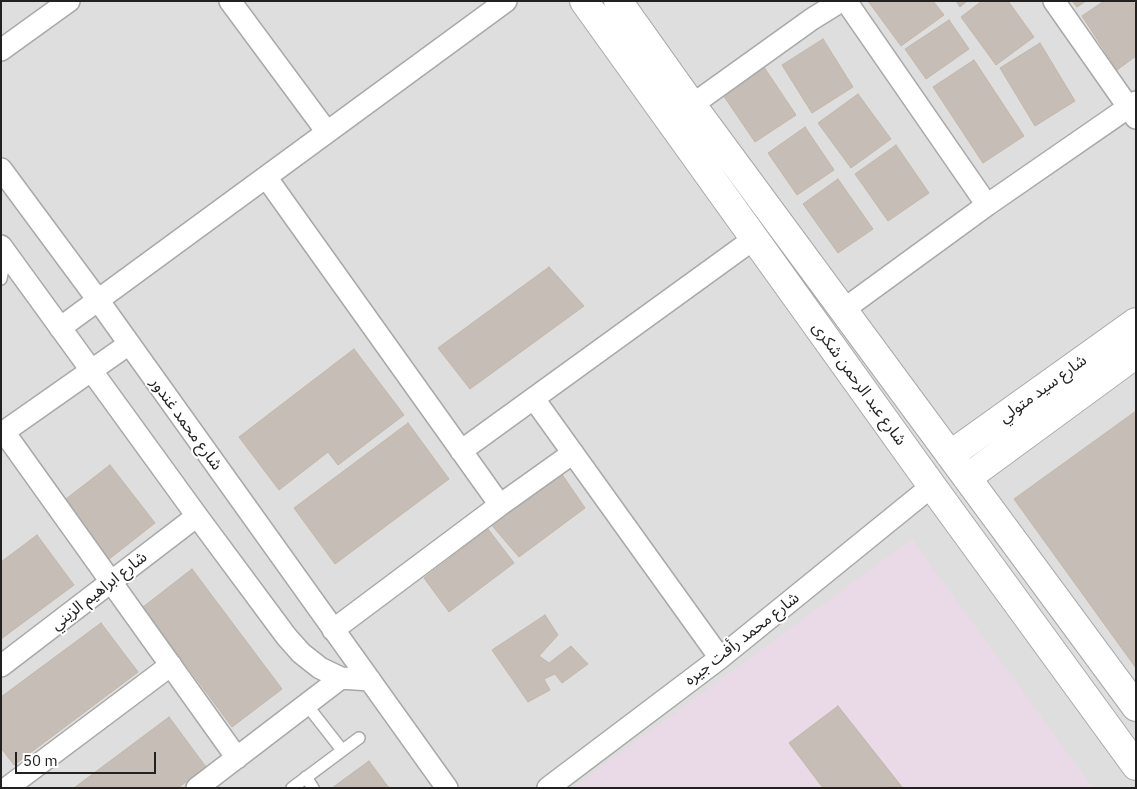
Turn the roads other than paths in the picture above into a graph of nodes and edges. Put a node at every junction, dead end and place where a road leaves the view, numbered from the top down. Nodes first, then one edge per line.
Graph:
1 (69, 1) edge
2 (230, 1) edge
3 (506, 1) edge
4 (584, 1) edge
5 (618, 1) edge
6 (841, 1) edge
7 (846, 1) edge
8 (1054, 1) edge
9 (1, 50) edge
10 (692, 105) junction
11 (1133, 109) edge
12 (326, 132) junction
13 (1, 169) edge
14 (266, 178) junction
15 (987, 205) junction
16 (755, 238) junction
17 (3, 251) edge
18 (1, 279) edge
19 (98, 300) junction
20 (844, 310) junction
21 (1136, 322) edge
22 (60, 328) junction
23 (129, 344) junction
24 (1136, 354) edge
25 (92, 371) junction
26 (534, 399) junction
27 (3, 433) edge
28 (461, 451) junction
29 (573, 452) junction
30 (950, 455) junction
31 (967, 478) junction
32 (932, 486) junction
33 (500, 505) junction
34 (197, 516) junction
35 (111, 582) junction
36 (333, 630) junction
37 (720, 658) junction
38 (171, 665) junction
39 (1, 666) edge
40 (341, 678) junction
41 (370, 680) junction
42 (306, 704) junction
43 (1136, 707) edge
44 (359, 738) dead end
45 (342, 750) junction
46 (237, 758) junction
47 (1136, 766) edge
48 (306, 777) junction
49 (8, 784) edge
50 (198, 788) edge
51 (292, 788) edge
52 (314, 788) edge
53 (447, 788) edge
54 (548, 788) edge

1 - 9 street
2 - 12 street
3 - 12 street
4 - 16 street, شارع عبد الرحمن شكرى
5 - 10 street, شارع عبد الرحمن شكرى
6 - 10 street
7 - 15 street
8 - 11 street
10 - 20 street, شارع عبد الرحمن شكرى
11 - 15 street
12 - 14 street
13 - 19 street, شارع محمد غندور
14 - 19 street
14 - 28 street
15 - 20 street
16 - 26 street
16 - 32 street, شارع عبد الرحمن شكرى
17 - 18 lane
17 - 22 street
19 - 22 street
19 - 23 street, شارع محمد غندور
20 - 30 street, شارع عبد الرحمن شكرى
21 - 30 street, شارع سيد متولي
22 - 25 street
23 - 25 street
23 - 36 street, شارع محمد غندور
24 - 31 street, شارع سيد متولي
25 - 27 street
25 - 34 street
26 - 28 street
26 - 29 street
27 - 35 street
28 - 33 street
29 - 33 street
29 - 37 street
30 - 31 street, شارع عبد الرحمن شكرى
31 - 43 street, شارع عبد الرحمن شكرى
32 - 37 street, شارع محمد رأفت جيره
32 - 47 street, شارع عبد الرحمن شكرى
33 - 36 street
34 - 35 street, شارع ابراهيم الزيني
34 - 40 street
35 - 38 street
35 - 39 street, شارع ابراهيم الزيني
36 - 41 street, شارع محمد غندور
37 - 54 street, شارع محمد رأفت جيره
38 - 46 street
38 - 49 street
40 - 41 street
40 - 42 street
41 - 53 street, شارع محمد غندور
42 - 45 lane
42 - 46 street
44 - 45 lane
45 - 48 lane
46 - 50 street
48 - 51 lane
48 - 52 lane

